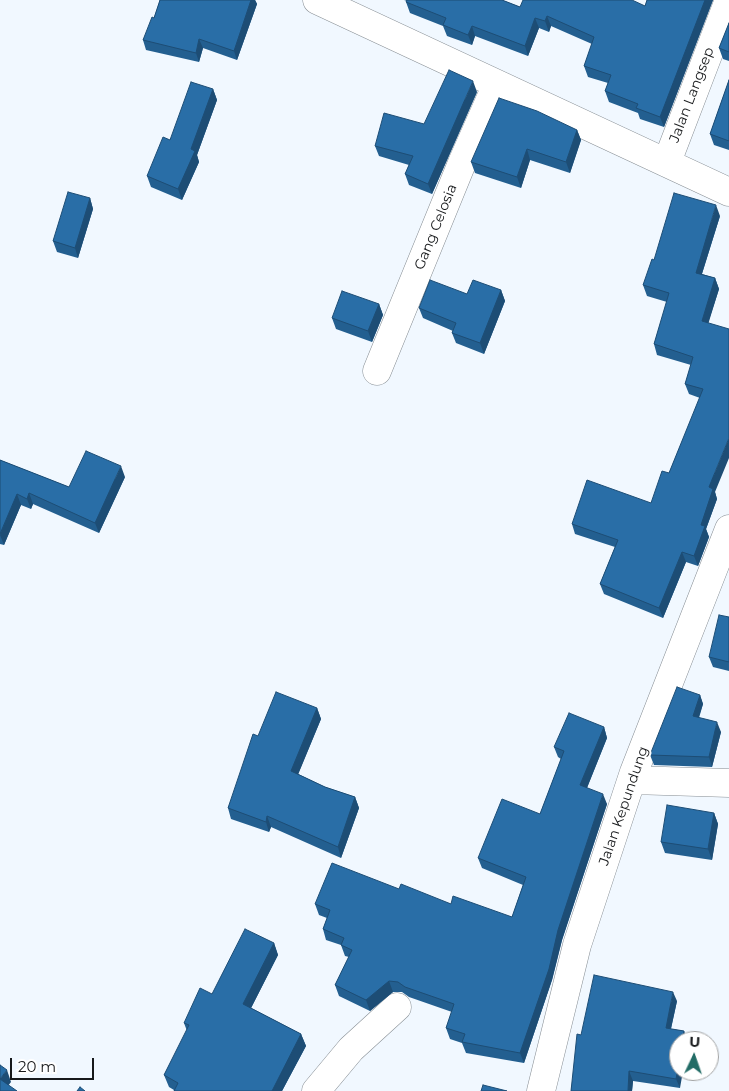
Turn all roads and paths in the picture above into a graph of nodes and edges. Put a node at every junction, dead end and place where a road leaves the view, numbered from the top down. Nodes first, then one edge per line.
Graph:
1 (317, 0) edge
2 (729, 0) edge
3 (497, 84) junction
4 (667, 162) junction
5 (729, 192) edge
6 (377, 371) dead end
7 (729, 529) edge
8 (632, 780) junction
9 (729, 783) edge
10 (397, 1007) dead end
11 (316, 1091) edge
12 (541, 1091) edge

1 - 3 street
2 - 4 street, Jalan Langsep
3 - 4 street
3 - 6 street, Gang Celosia
4 - 5 street
7 - 8 street, Jalan Kepundung
8 - 9 street
8 - 12 street, Jalan Kepundung
10 - 11 street

